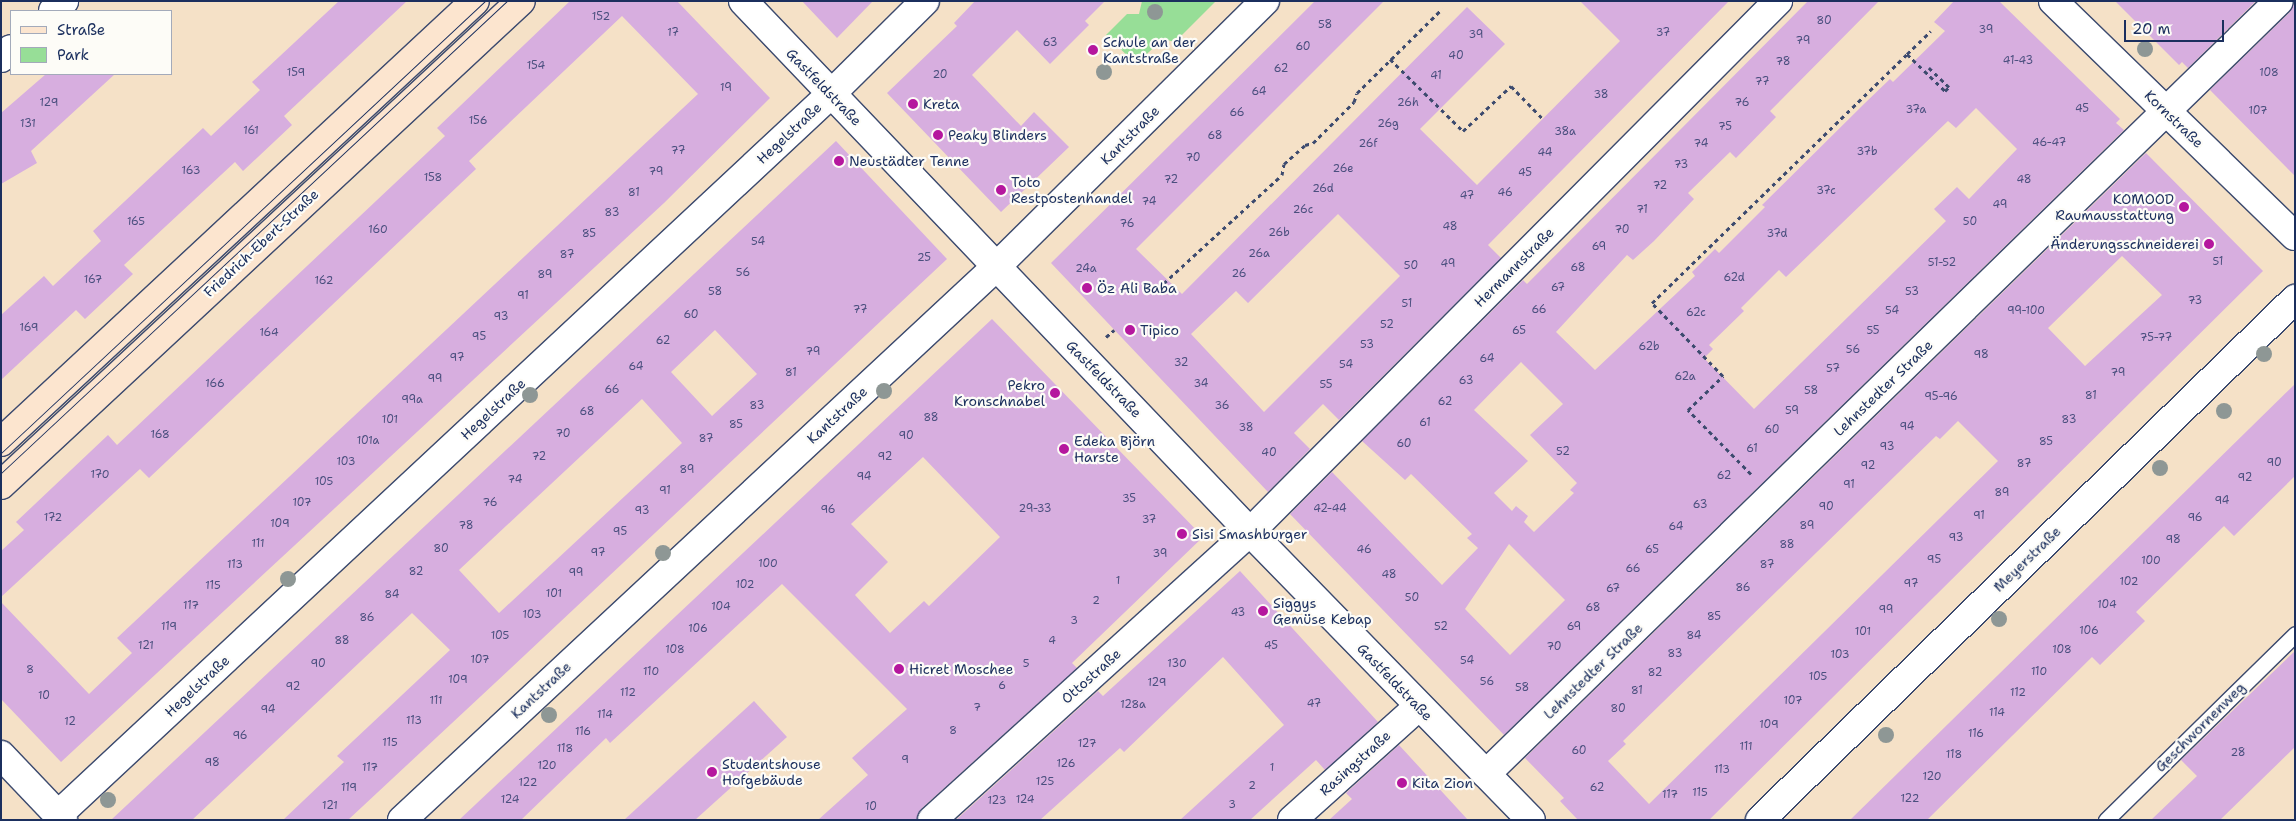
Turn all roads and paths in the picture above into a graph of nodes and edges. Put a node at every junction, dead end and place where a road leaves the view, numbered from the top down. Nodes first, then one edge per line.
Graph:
1 (64, 1) edge
2 (475, 1) edge
3 (521, 1) edge
4 (743, 1) edge
5 (926, 1) edge
6 (1265, 1) edge
7 (1778, 1) edge
8 (2053, 1) edge
9 (2279, 1) edge
10 (1442, 9) dead end
11 (54, 10) edge
12 (1931, 30) dead end
13 (1907, 54) junction
14 (1390, 59) junction
15 (1929, 68) dead end
16 (831, 94) junction
17 (2166, 112) junction
18 (1543, 119) dead end
19 (2295, 236) edge
20 (997, 266) junction
21 (1152, 294) dead end
22 (2295, 298) edge
23 (1, 442) edge
24 (1753, 476) dead end
25 (1, 485) edge
26 (1250, 532) junction
27 (2295, 634) edge
28 (1418, 707) junction
29 (1, 754) edge
30 (1486, 774) junction
31 (60, 817) edge
32 (402, 820) edge
33 (932, 820) edge
34 (1292, 820) edge
35 (1531, 820) edge
36 (1760, 820) edge
37 (2106, 820) edge

1 - 11 street
2 - 23 main road
3 - 25 main road, Friedrich-Ebert-Straße
4 - 16 street, Gastfeldstraße
5 - 16 street, Hegelstraße
6 - 20 street, Kantstraße
7 - 26 street, Hermannstraße
8 - 17 street, Kornstraße
9 - 17 street, Lehnstedter Straße
10 - 14 path
12 - 13 path
13 - 15 path
13 - 24 path
14 - 18 path
14 - 21 path
16 - 20 street, Gastfeldstraße
16 - 31 street, Hegelstraße
17 - 19 street, Kornstraße
17 - 30 street, Lehnstedter Straße
20 - 26 street, Gastfeldstraße
20 - 32 street, Kantstraße
22 - 36 street, Meyerstraße
26 - 28 street, Gastfeldstraße
26 - 33 street, Ottostraße
27 - 37 lane, Geschwornenweg
28 - 30 street, Gastfeldstraße
28 - 34 street, Rasingstraße
29 - 31 street
30 - 35 street, Gastfeldstraße

